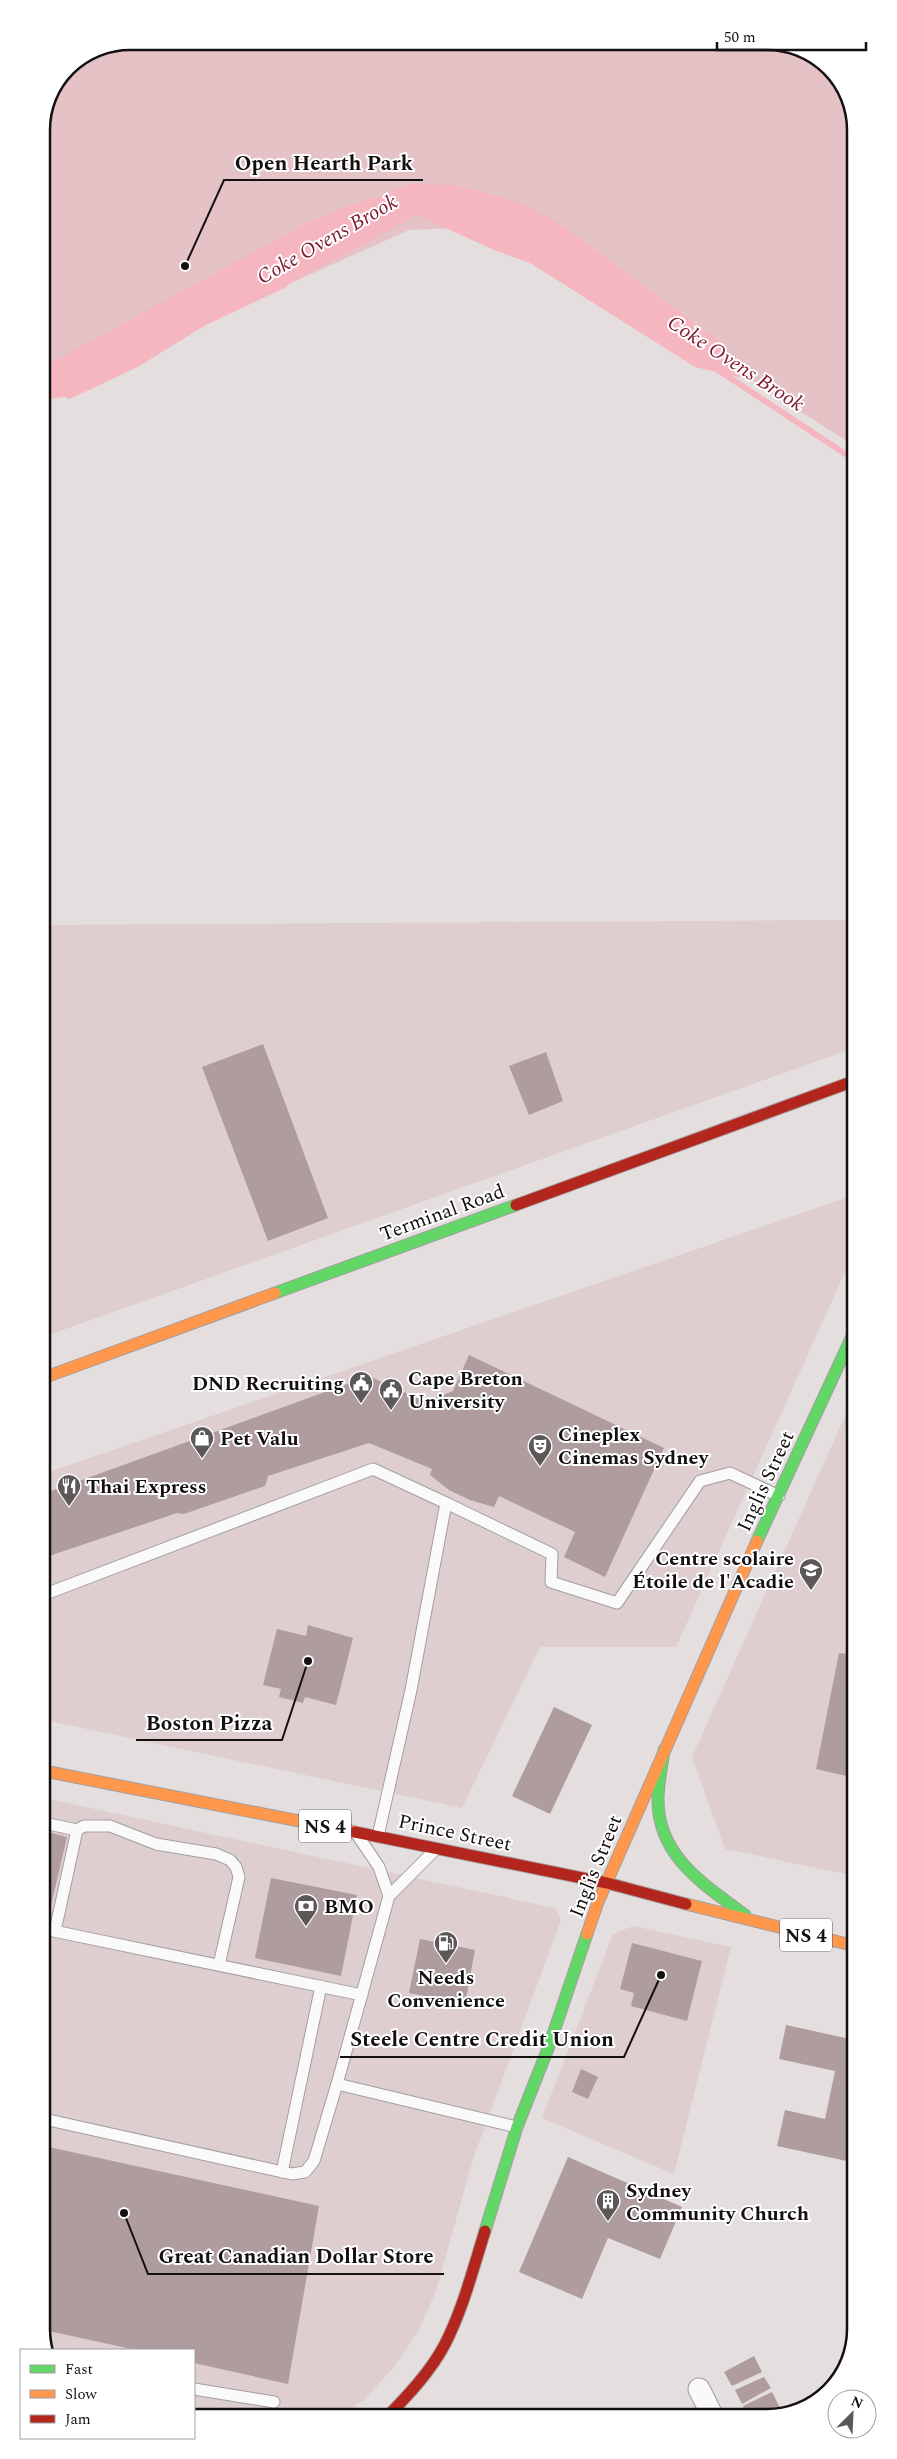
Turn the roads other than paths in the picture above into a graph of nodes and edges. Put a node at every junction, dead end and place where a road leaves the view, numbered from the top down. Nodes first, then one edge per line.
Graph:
1 (847, 1084) edge
2 (847, 1347) edge
3 (50, 1375) edge
4 (779, 1496) junction
5 (446, 1503) junction
6 (50, 1592) edge
7 (664, 1750) junction
8 (50, 1772) edge
9 (50, 1824) edge
10 (77, 1830) junction
11 (354, 1831) junction
12 (378, 1836) junction
13 (438, 1848) junction
14 (606, 1883) junction
15 (389, 1896) junction
16 (756, 1923) junction
17 (50, 1926) edge
18 (50, 1930) edge
19 (847, 1944) edge
20 (219, 1965) junction
21 (321, 1986) junction
22 (362, 1994) junction
23 (337, 2084) junction
24 (50, 2120) edge
25 (517, 2127) junction
26 (282, 2172) junction
27 (195, 2389) edge
28 (699, 2389) dead end
29 (274, 2402) dead end
30 (395, 2409) edge
31 (709, 2409) edge

1 - 3 street, Terminal Road
2 - 4 street, Inglis Street
4 - 5 lane
4 - 7 street, Inglis Street
5 - 6 lane
5 - 12 lane
7 - 14 street, Inglis Street
7 - 16 street
8 - 11 street, Prince Street / NS 4
9 - 10 lane
10 - 17 lane
10 - 20 lane
11 - 12 street, Prince Street / NS 4
11 - 15 lane
12 - 13 street, Prince Street / NS 4
13 - 14 street, Prince Street / NS 4
13 - 15 lane
14 - 16 street, Prince Street / NS 4
14 - 25 street, Inglis Street
15 - 22 lane
16 - 19 street, Prince Street / NS 4
18 - 20 lane
20 - 21 lane
21 - 22 lane
21 - 26 lane
22 - 23 lane
23 - 25 lane
23 - 26 lane
24 - 26 lane
25 - 30 street, Inglis Street
27 - 29 lane
28 - 31 street

